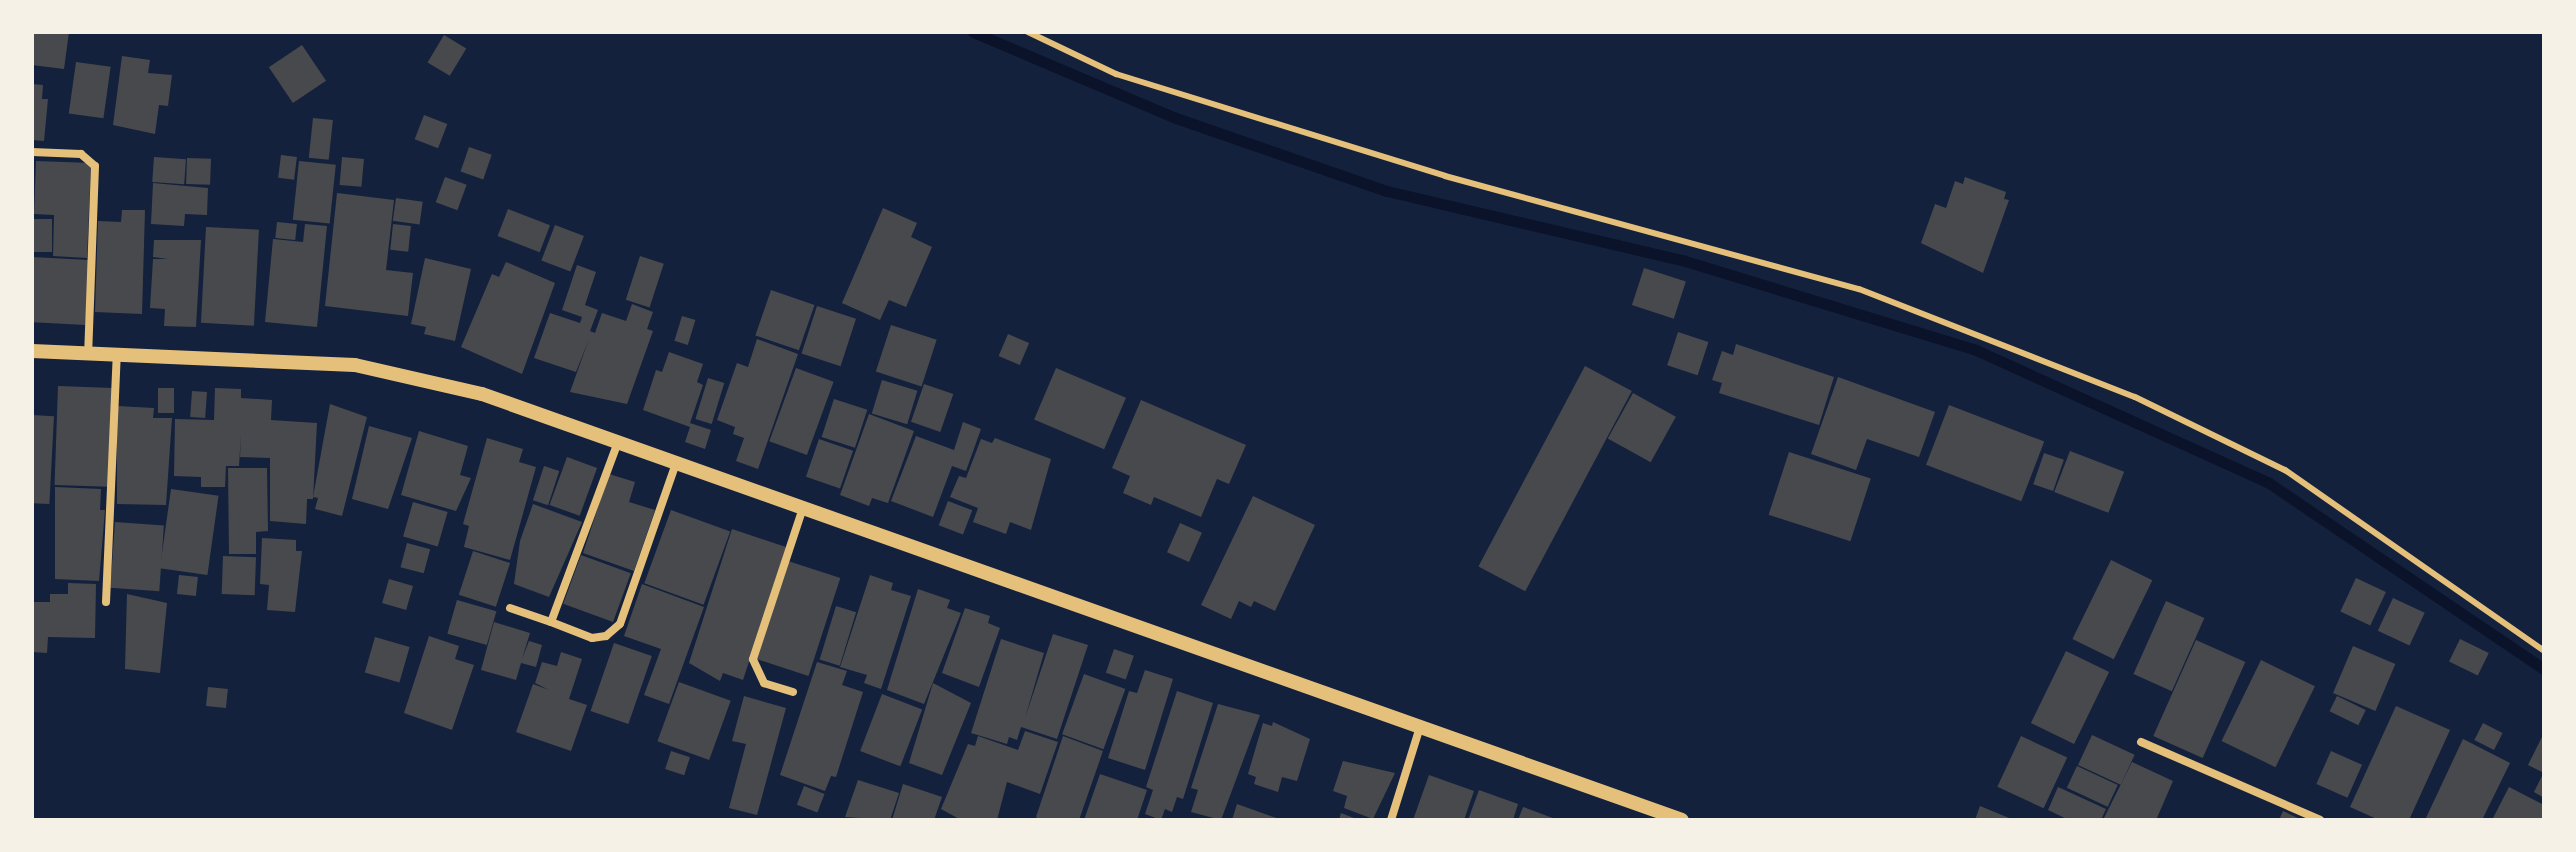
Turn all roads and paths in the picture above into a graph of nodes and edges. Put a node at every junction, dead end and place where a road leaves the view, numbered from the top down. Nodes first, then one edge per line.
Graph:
1 (1028, 32) edge
2 (32, 152) edge
3 (32, 351) edge
4 (88, 353) junction
5 (117, 355) junction
6 (618, 442) junction
7 (676, 463) junction
8 (803, 508) junction
9 (106, 602) dead end
10 (510, 608) dead end
11 (551, 622) junction
12 (2544, 651) edge
13 (793, 692) dead end
14 (1420, 727) junction
15 (2141, 742) dead end
16 (1391, 820) edge
17 (1682, 820) edge
18 (2320, 820) edge

1 - 12 lane
2 - 4 street
3 - 4 street
4 - 5 street
5 - 6 street
5 - 9 street
6 - 7 street
6 - 11 street
7 - 8 street
7 - 11 street
8 - 13 street
8 - 14 street
10 - 11 street
14 - 16 street
14 - 17 street
15 - 18 street

